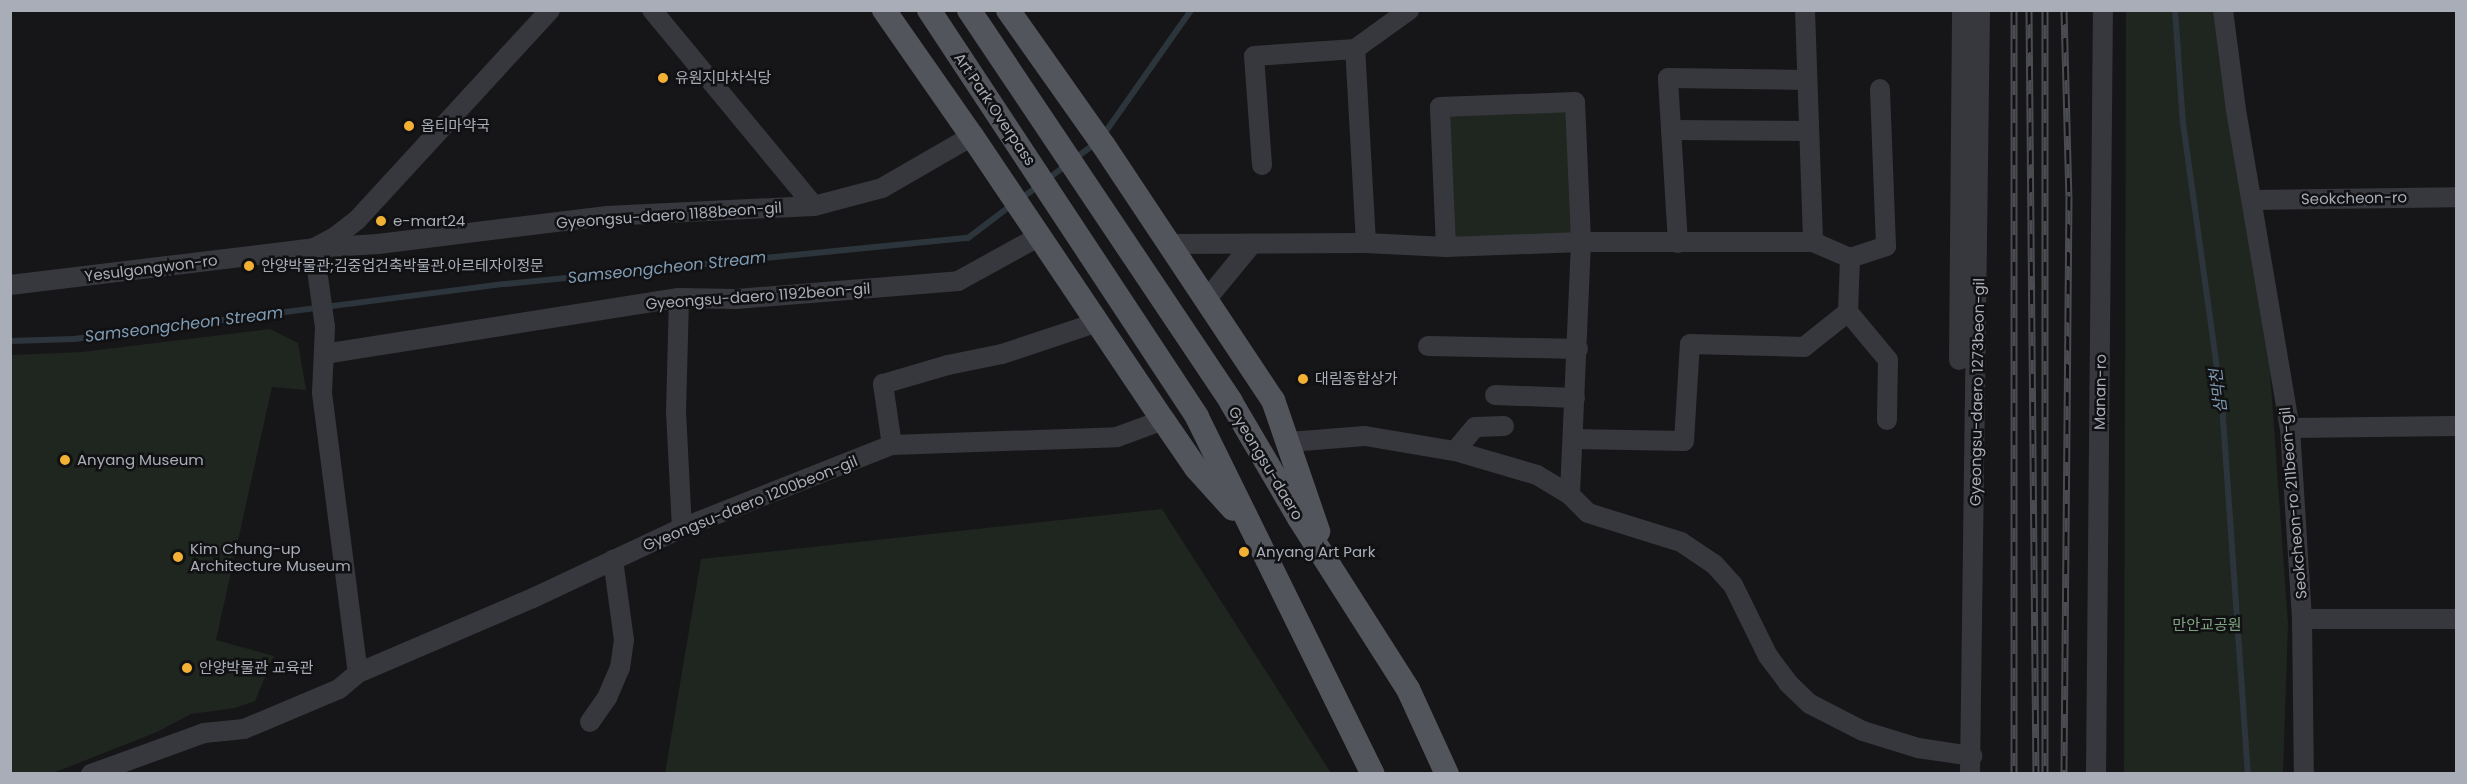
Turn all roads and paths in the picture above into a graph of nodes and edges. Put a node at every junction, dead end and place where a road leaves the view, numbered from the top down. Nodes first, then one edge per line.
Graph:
1 (550, 10) edge
2 (652, 10) edge
3 (884, 10) edge
4 (929, 10) edge
5 (969, 10) edge
6 (1008, 10) edge
7 (1409, 10) edge
8 (1805, 10) edge
9 (2103, 10) edge
10 (2223, 10) edge
11 (1971, 14) edge
12 (1355, 49) junction
13 (1807, 80) junction
14 (1880, 89) dead end
15 (1671, 130) junction
16 (1809, 131) junction
17 (978, 145) junction
18 (1262, 165) dead end
19 (2457, 197) edge
20 (2252, 200) junction
21 (814, 206) junction
22 (1038, 232) junction
23 (1581, 242) junction
24 (1813, 242) junction
25 (1366, 243) junction
26 (1678, 243) junction
27 (1169, 244) junction
28 (1252, 244) junction
29 (1446, 247) junction
30 (314, 248) junction
31 (1850, 258) junction
32 (10, 285) edge
33 (679, 298) junction
34 (1206, 300) junction
35 (1848, 312) junction
36 (1098, 322) junction
37 (1428, 346) dead end
38 (1578, 349) junction
39 (324, 354) junction
40 (1959, 360) dead end
41 (1495, 395) dead end
42 (1575, 398) junction
43 (1163, 420) junction
44 (1887, 420) dead end
45 (1504, 426) dead end
46 (2457, 426) edge
47 (2290, 428) junction
48 (1573, 439) junction
49 (1289, 442) junction
50 (892, 445) junction
51 (1455, 451) junction
52 (1570, 495) junction
53 (682, 528) junction
54 (1253, 531) junction
55 (613, 560) junction
56 (1331, 569) junction
57 (2457, 619) edge
58 (2302, 620) junction
59 (358, 673) junction
60 (591, 722) dead end
61 (1971, 765) edge
62 (91, 774) edge
63 (1373, 774) edge
64 (1447, 774) edge
65 (2096, 774) edge
66 (2304, 774) edge

1 - 30 street, Yesulgongwon-ro
2 - 21 street
3 - 17 main road
4 - 54 main road, Art Park Overpass
5 - 56 main road, Gyeongsu-daero
6 - 27 main road
7 - 12 street
8 - 13 street
9 - 65 street, Manan-ro
10 - 20 street, Seokcheon-ro 211beon-gil
11 - 40 street
11 - 61 street, Gyeongsu-daero 1273beon-gil
12 - 18 street
12 - 25 street
13 - 15 street
13 - 16 street
14 - 31 street
15 - 16 street
15 - 26 street
16 - 24 street
17 - 21 street, Gyeongsu-daero 1188beon-gil
17 - 22 main road
19 - 20 street, Seokcheon-ro
20 - 47 street, Seokcheon-ro 211beon-gil
21 - 30 street, Gyeongsu-daero 1188beon-gil
22 - 33 street, Gyeongsu-daero 1192beon-gil
22 - 36 main road
23 - 26 street
23 - 29 street
23 - 29 street
23 - 38 street
24 - 26 street
24 - 31 street
25 - 28 street
25 - 29 street
27 - 28 street
27 - 34 main road
28 - 34 street
30 - 32 street, Yesulgongwon-ro
30 - 39 street
31 - 35 street
33 - 39 street, Gyeongsu-daero 1192beon-gil
33 - 53 street
34 - 49 main road
35 - 44 street
35 - 48 street
36 - 43 main road
36 - 50 street
37 - 38 street
38 - 42 street
39 - 59 street
41 - 42 street
42 - 48 street
43 - 50 street, Gyeongsu-daero 1200beon-gil
43 - 54 main road
45 - 51 street
46 - 47 street
47 - 58 street, Seokcheon-ro 211beon-gil
48 - 52 street
49 - 51 street
49 - 56 main road
50 - 53 street, Gyeongsu-daero 1200beon-gil
51 - 52 street
52 - 61 street
53 - 55 street, Gyeongsu-daero 1200beon-gil
54 - 63 main road
55 - 59 street, Gyeongsu-daero 1200beon-gil
55 - 60 street
56 - 64 main road, Gyeongsu-daero
57 - 58 street
58 - 66 street, Seokcheon-ro 211beon-gil
59 - 62 street, Gyeongsu-daero 1200beon-gil

